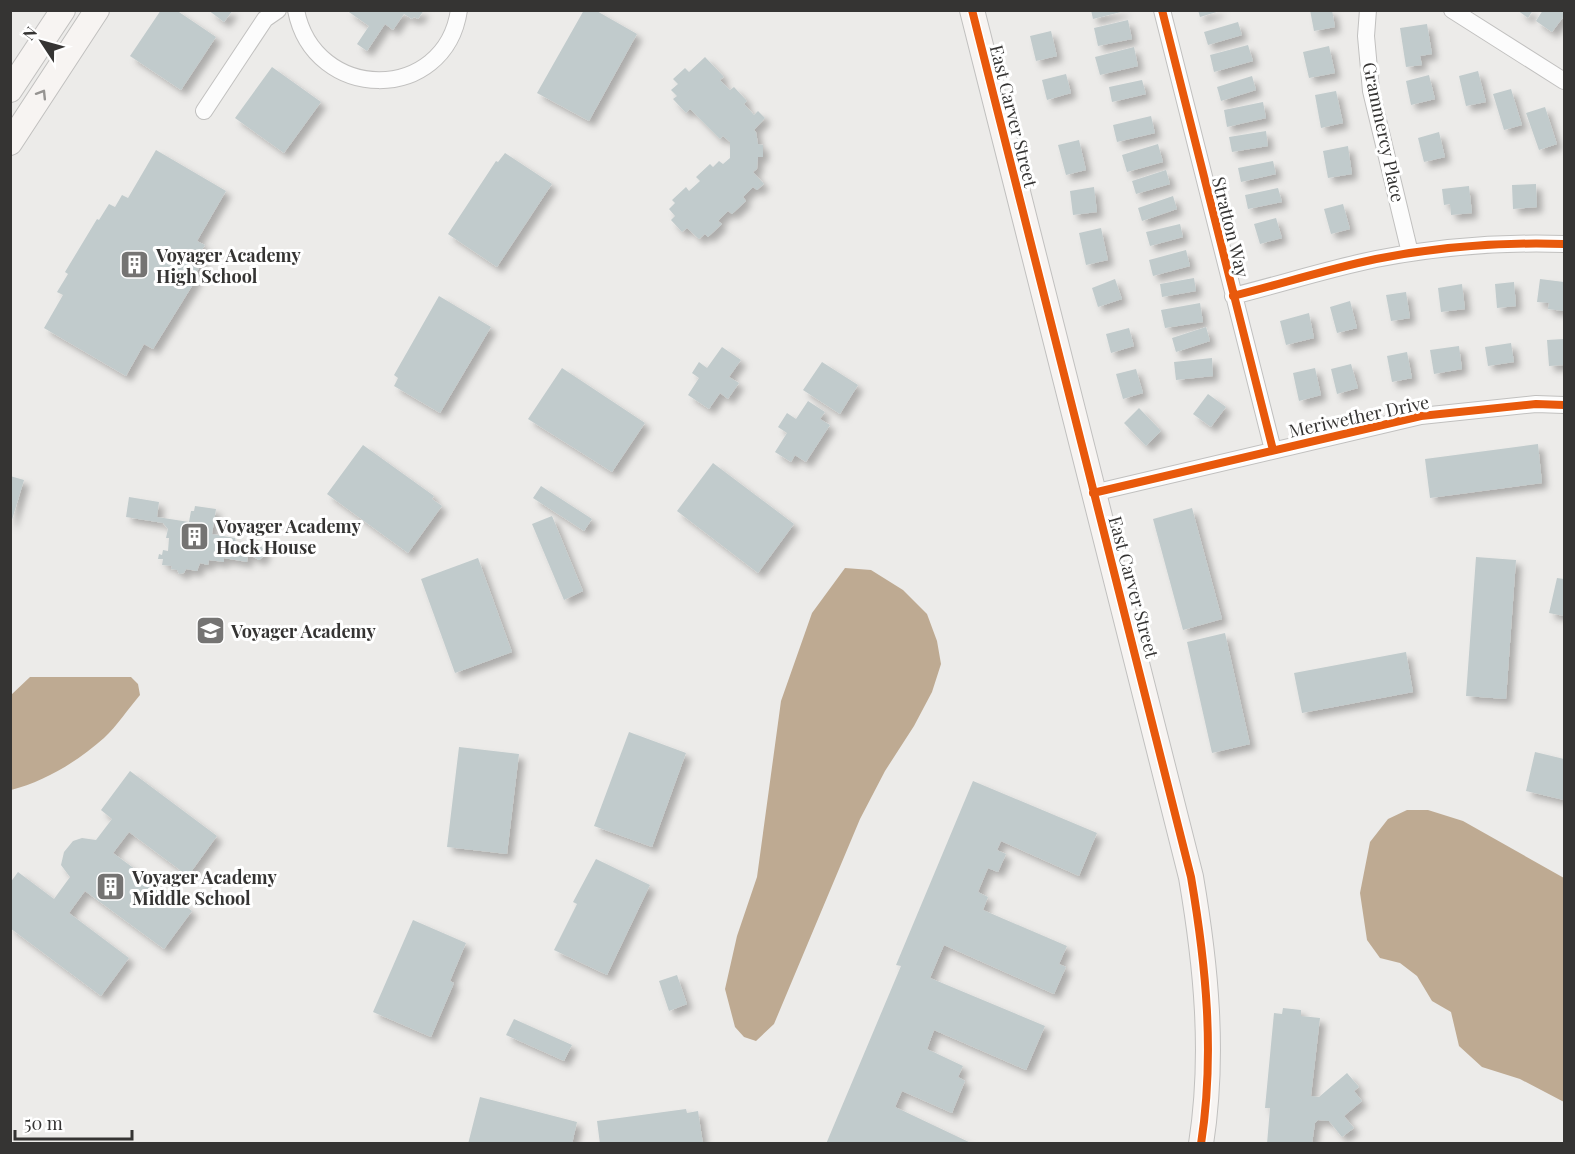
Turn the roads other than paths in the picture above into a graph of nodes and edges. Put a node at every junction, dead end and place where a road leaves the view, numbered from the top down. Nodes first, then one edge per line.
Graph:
1 (63, 10) edge
2 (97, 10) edge
3 (278, 10) edge
4 (296, 10) edge
5 (459, 10) edge
6 (972, 10) edge
7 (1162, 10) edge
8 (1368, 10) edge
9 (1452, 10) edge
10 (1564, 81) edge
11 (10, 90) edge
12 (204, 111) dead end
13 (10, 143) edge
14 (1564, 244) edge
15 (1410, 253) junction
16 (1233, 296) junction
17 (1564, 405) edge
18 (1273, 450) junction
19 (1093, 493) junction
20 (1201, 1143) edge

1 - 11 street
13 -> 2 street
3 - 12 street
4 - 5 street
6 - 19 street, East Carver Street
7 - 16 street, Stratton Way
8 - 15 street, Grammercy Place
9 - 10 street
14 - 15 street
15 - 16 street
16 - 18 street, Stratton Way
17 - 18 street, Meriwether Drive
18 - 19 street, Meriwether Drive
19 - 20 street, East Carver Street

